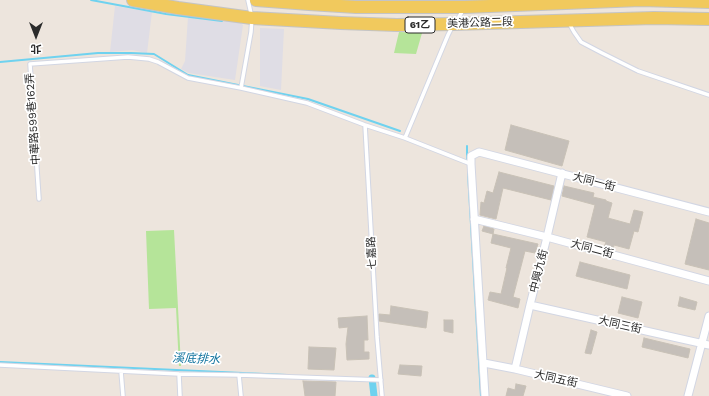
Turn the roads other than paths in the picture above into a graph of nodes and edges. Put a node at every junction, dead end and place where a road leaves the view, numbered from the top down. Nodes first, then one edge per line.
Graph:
1 (133, 0) edge
2 (248, 0) edge
3 (256, 0) edge
4 (546, 2) edge
5 (709, 2) edge
6 (466, 4) edge
7 (252, 18) junction
8 (709, 19) edge
9 (568, 21) junction
10 (454, 24) junction
11 (241, 88) junction
12 (709, 95) edge
13 (365, 125) junction
14 (405, 138) junction
15 (470, 164) junction
16 (562, 173) junction
17 (39, 199) dead end
18 (709, 212) edge
19 (474, 219) junction
20 (547, 237) junction
21 (709, 281) edge
22 (530, 305) junction
23 (709, 316) edge
24 (705, 344) edge
25 (484, 363) junction
26 (0, 365) edge
27 (515, 369) junction
28 (122, 371) junction
29 (179, 374) junction
30 (239, 374) junction
31 (380, 380) junction
32 (123, 396) edge
33 (180, 396) edge
34 (241, 396) edge
35 (382, 396) edge
36 (485, 396) edge
37 (628, 396) edge
38 (688, 396) edge

1 - 7 main road, 美港公路二段 / 61乙
2 - 7 lane
3 - 6 main road, 美港公路二段 / 61乙
4 - 5 main road, 美港公路二段 / 61乙
4 - 6 main road, 美港公路二段 / 61乙
6 - 10 lane
7 - 10 main road, 美港公路二段 / 61乙
7 - 11 lane
8 - 9 main road, 美港公路二段 / 61乙
9 - 10 main road, 美港公路二段 / 61乙
9 - 12 lane
10 - 14 lane
11 - 13 lane
11 - 17 lane, 中華路599巷162弄
13 - 14 lane
13 - 31 lane, 七嘉路
14 - 15 lane
15 - 16 street, 大同一街
15 - 19 street
16 - 18 street, 大同一街
16 - 20 street, 中興九街
19 - 20 street, 大同二街
19 - 25 street
20 - 21 street, 大同二街
20 - 22 street, 中興九街
22 - 24 street, 大同三街
22 - 27 street, 中興九街
23 - 24 street
24 - 38 street
25 - 27 street, 大同五街
25 - 36 street
26 - 28 lane
27 - 37 street, 大同五街
28 - 29 lane
28 - 32 lane
29 - 30 lane
29 - 33 lane
30 - 31 lane
30 - 34 lane
31 - 35 lane, 七嘉路

